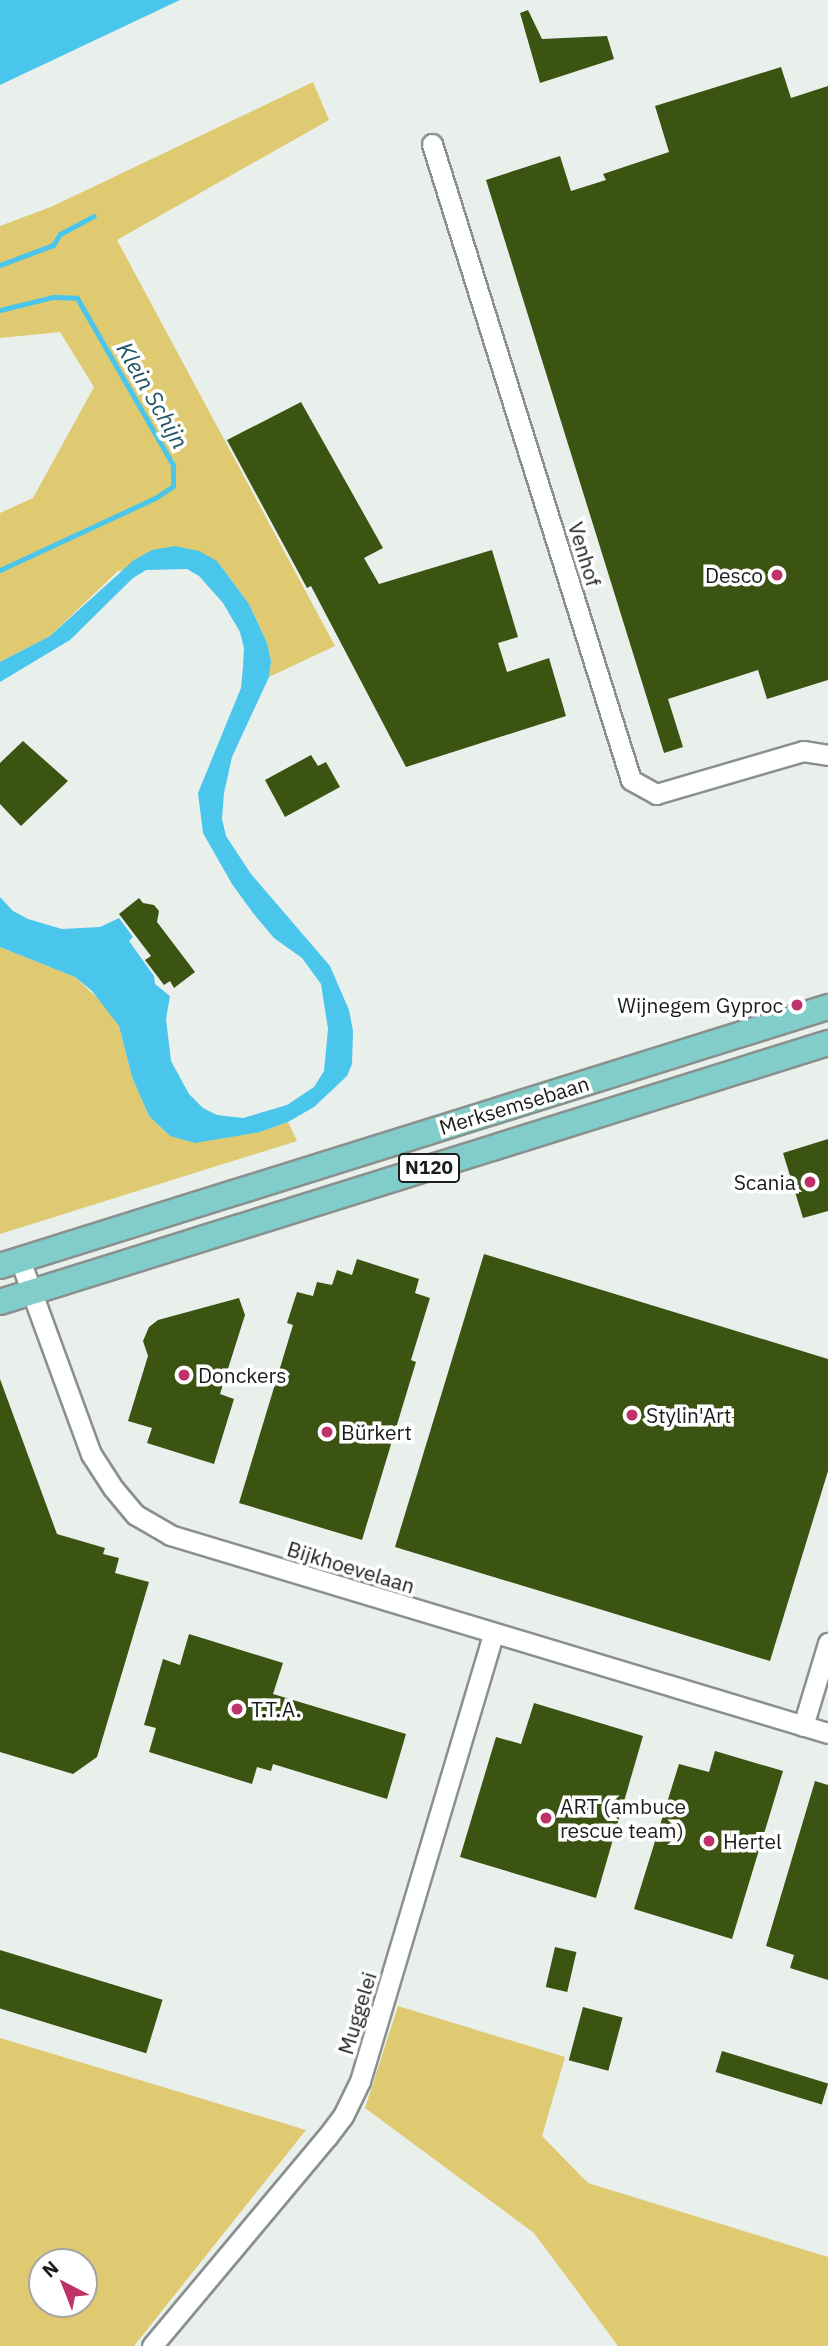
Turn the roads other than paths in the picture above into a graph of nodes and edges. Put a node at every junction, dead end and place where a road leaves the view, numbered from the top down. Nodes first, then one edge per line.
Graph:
1 (432, 144) dead end
2 (828, 755) edge
3 (828, 1007) edge
4 (828, 1043) edge
5 (10, 1263) edge
6 (31, 1293) junction
7 (0, 1302) edge
8 (493, 1634) junction
9 (828, 1643) edge
10 (803, 1726) junction
11 (828, 1733) edge
12 (152, 2346) edge

1 - 2 street, Venhof
3 - 5 main road, Merksemsebaan / N120
4 - 6 main road, Merksemsebaan / N120
5 - 6 street, Bijkhoevelaan
6 - 7 main road, Merksemsebaan / N120
6 - 8 street, Bijkhoevelaan
8 - 10 street, Bijkhoevelaan
8 - 12 street, Muggelei
9 - 10 street
10 - 11 street, Bijkhoevelaan

